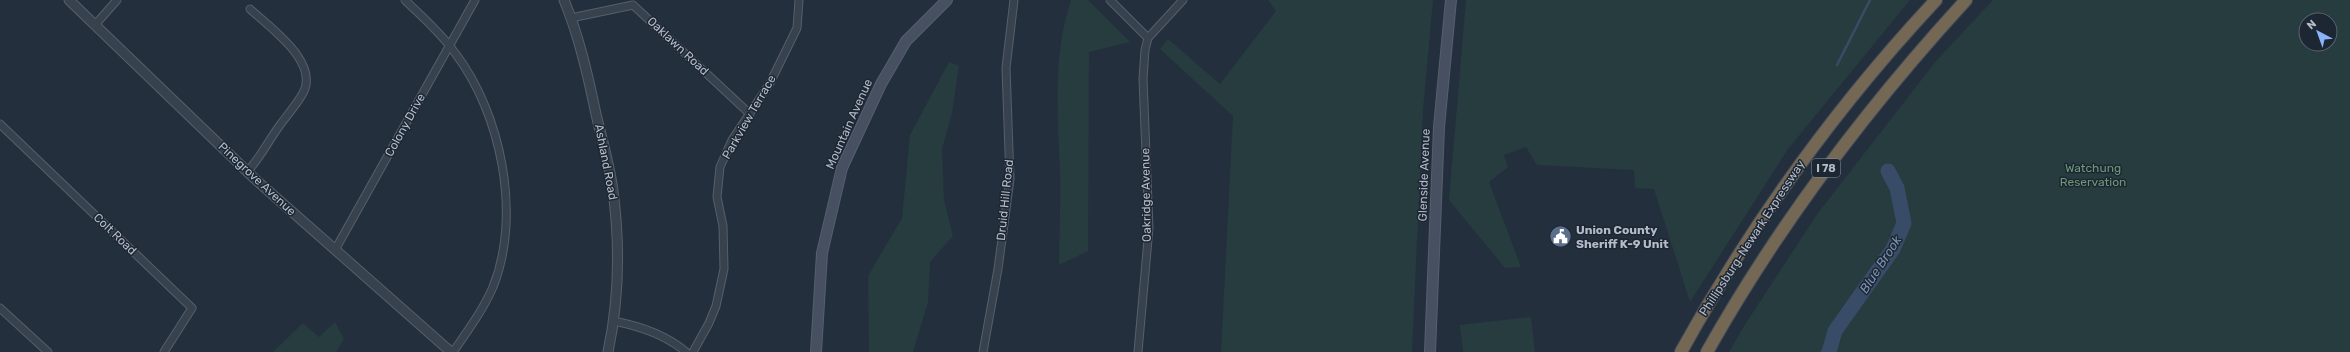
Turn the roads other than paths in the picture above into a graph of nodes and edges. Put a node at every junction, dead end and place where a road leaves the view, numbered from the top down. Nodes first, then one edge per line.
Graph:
1 (69, 0) edge
2 (117, 0) edge
3 (405, 0) edge
4 (475, 0) edge
5 (564, 0) edge
6 (799, 0) edge
7 (947, 0) edge
8 (1014, 0) edge
9 (1110, 0) edge
10 (1183, 0) edge
11 (1451, 0) edge
12 (1936, 0) edge
13 (1966, 0) edge
14 (634, 2) edge
15 (250, 9) dead end
16 (571, 18) junction
17 (95, 25) junction
18 (1148, 38) junction
19 (449, 46) junction
20 (750, 114) junction
21 (0, 124) edge
22 (247, 172) junction
23 (335, 250) junction
24 (0, 308) edge
25 (613, 321) junction
26 (48, 352) edge
27 (164, 352) edge
28 (452, 352) edge
29 (608, 352) edge
30 (686, 352) edge
31 (693, 352) edge
32 (816, 352) edge
33 (983, 352) edge
34 (1138, 352) edge
35 (1430, 352) edge
36 (1681, 352) edge
37 (1707, 352) edge

1 - 17 street, Pinegrove Avenue
2 - 17 street
3 - 19 street
4 - 19 street, Colony Drive
5 - 16 street, Ashland Road
6 - 20 street, Parkview Terrace
7 - 32 main road, Mountain Avenue
8 - 33 street, Druid Hill Road
9 - 18 street
10 - 18 street
11 - 35 main road, Glenside Avenue
12 - 36 highway, Phillipsburg-Newark Expressway / I 78
13 - 37 highway, Phillipsburg-Newark Expressway / I 78
14 - 16 street, Oaklawn Road
14 - 20 street, Oaklawn Road
15 - 22 street
16 - 25 street, Ashland Road
17 - 22 street, Pinegrove Avenue
18 - 34 street, Oakridge Avenue
19 - 23 street, Colony Drive
19 - 28 street
20 - 31 street, Parkview Terrace
21 - 27 street, Colt Road
22 - 23 street, Pinegrove Avenue
23 - 28 street, Pinegrove Avenue
24 - 26 street
25 - 29 street, Ashland Road
25 - 30 street

